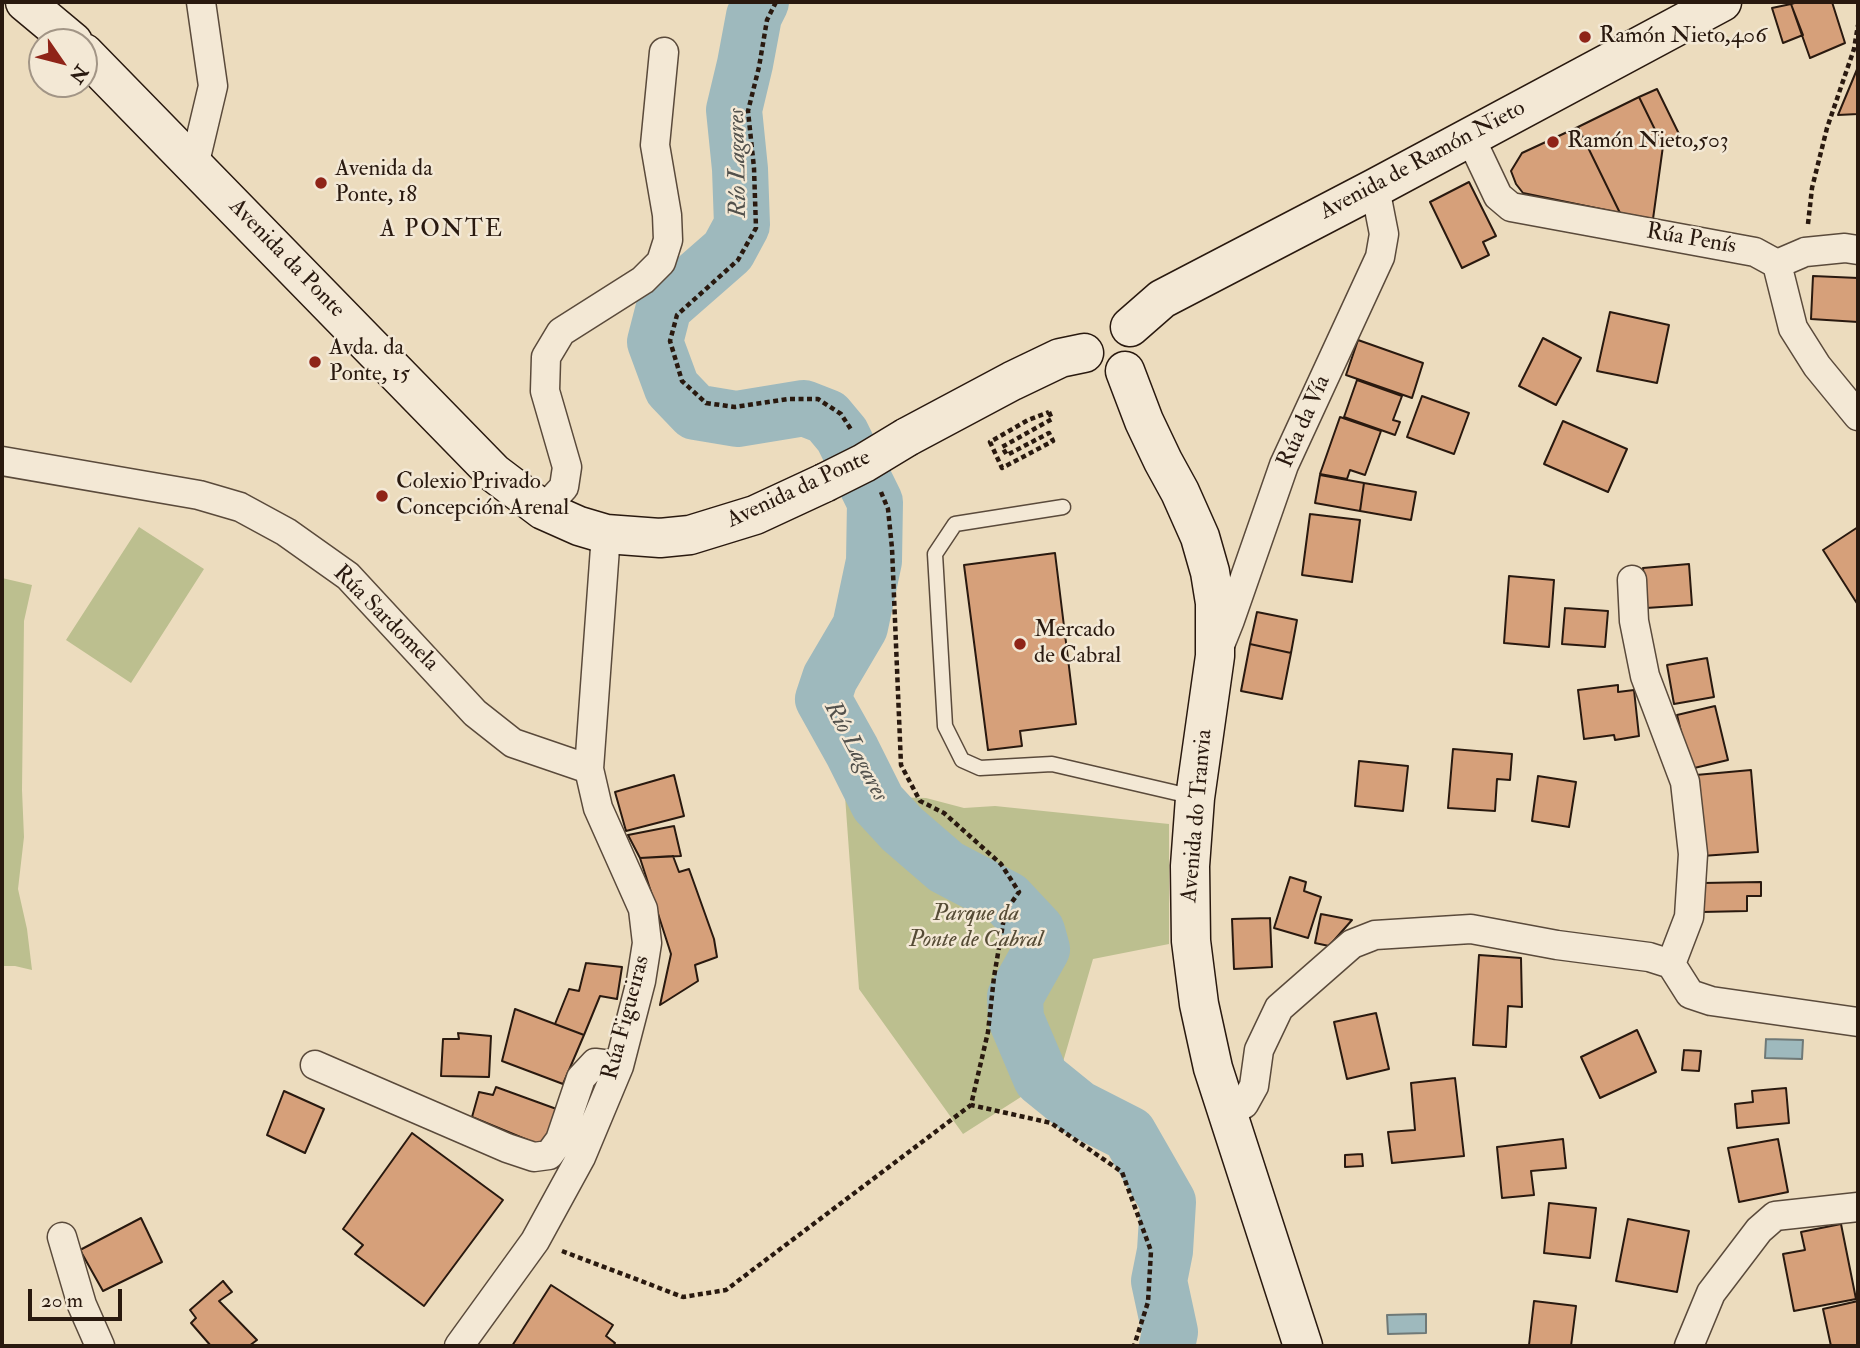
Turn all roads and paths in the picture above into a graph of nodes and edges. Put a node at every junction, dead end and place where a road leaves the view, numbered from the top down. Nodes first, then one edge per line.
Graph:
1 (25, 2) edge
2 (201, 2) edge
3 (776, 2) edge
4 (1722, 2) edge
5 (1858, 25) edge
6 (56, 28) edge
7 (664, 52) dead end
8 (98, 67) edge
9 (1470, 137) junction
10 (194, 166) junction
11 (1375, 188) junction
12 (1858, 250) edge
13 (1805, 252) junction
14 (1777, 264) junction
15 (1130, 327) junction
16 (1084, 353) junction
17 (1125, 372) junction
18 (1858, 416) edge
19 (1028, 420) joint
20 (854, 435) dead end
21 (2, 461) edge
22 (1063, 506) dead end
23 (543, 510) junction
24 (606, 534) junction
25 (1632, 580) dead end
26 (1215, 656) junction
27 (589, 769) junction
28 (1195, 798) junction
29 (1019, 892) dead end
30 (1671, 964) junction
31 (1858, 1022) edge
32 (315, 1065) dead end
33 (619, 1066) junction
34 (971, 1105) junction
35 (1228, 1114) junction
36 (1858, 1207) edge
37 (62, 1237) dead end
38 (535, 1241) junction
39 (100, 1346) edge
40 (459, 1346) edge
41 (1134, 1346) edge
42 (1303, 1346) edge
43 (1689, 1346) edge

1 - 6 main road
2 - 10 street
3 - 20 path
4 - 9 main road, Avenida de Ramón Nieto
5 - 13 path
7 - 23 street
8 - 10 main road, Avenida da Ponte
9 - 11 main road, Avenida de Ramón Nieto
9 - 14 street, Rúa Penís
10 - 23 main road, Avenida da Ponte
11 - 15 main road, Avenida de Ramón Nieto
11 - 26 street, Rúa da Vía
12 - 13 street
13 - 14 street
14 - 18 street
15 - 16 main road
15 - 17 main road
16 - 17 main road
16 - 24 main road, Avenida da Ponte, bridge
17 - 26 main road, Avenida do Tranvia
19 - 19 path
21 - 27 street, Rúa Sardomela
22 - 28 lane
23 - 24 main road, Avenida da Ponte
24 - 27 street, Rúa Figueiras
25 - 30 street
26 - 28 main road, Avenida do Tranvia
27 - 33 street, Rúa Figueiras
28 - 35 main road, Avenida do Tranvia
29 - 34 path
30 - 31 street
30 - 35 street
32 - 33 street
33 - 38 street, Rúa Figueiras
34 - 38 path
34 - 41 path
35 - 42 main road, Avenida do Tranvia
36 - 43 street
37 - 39 street
38 - 40 street, Rúa Figueiras

